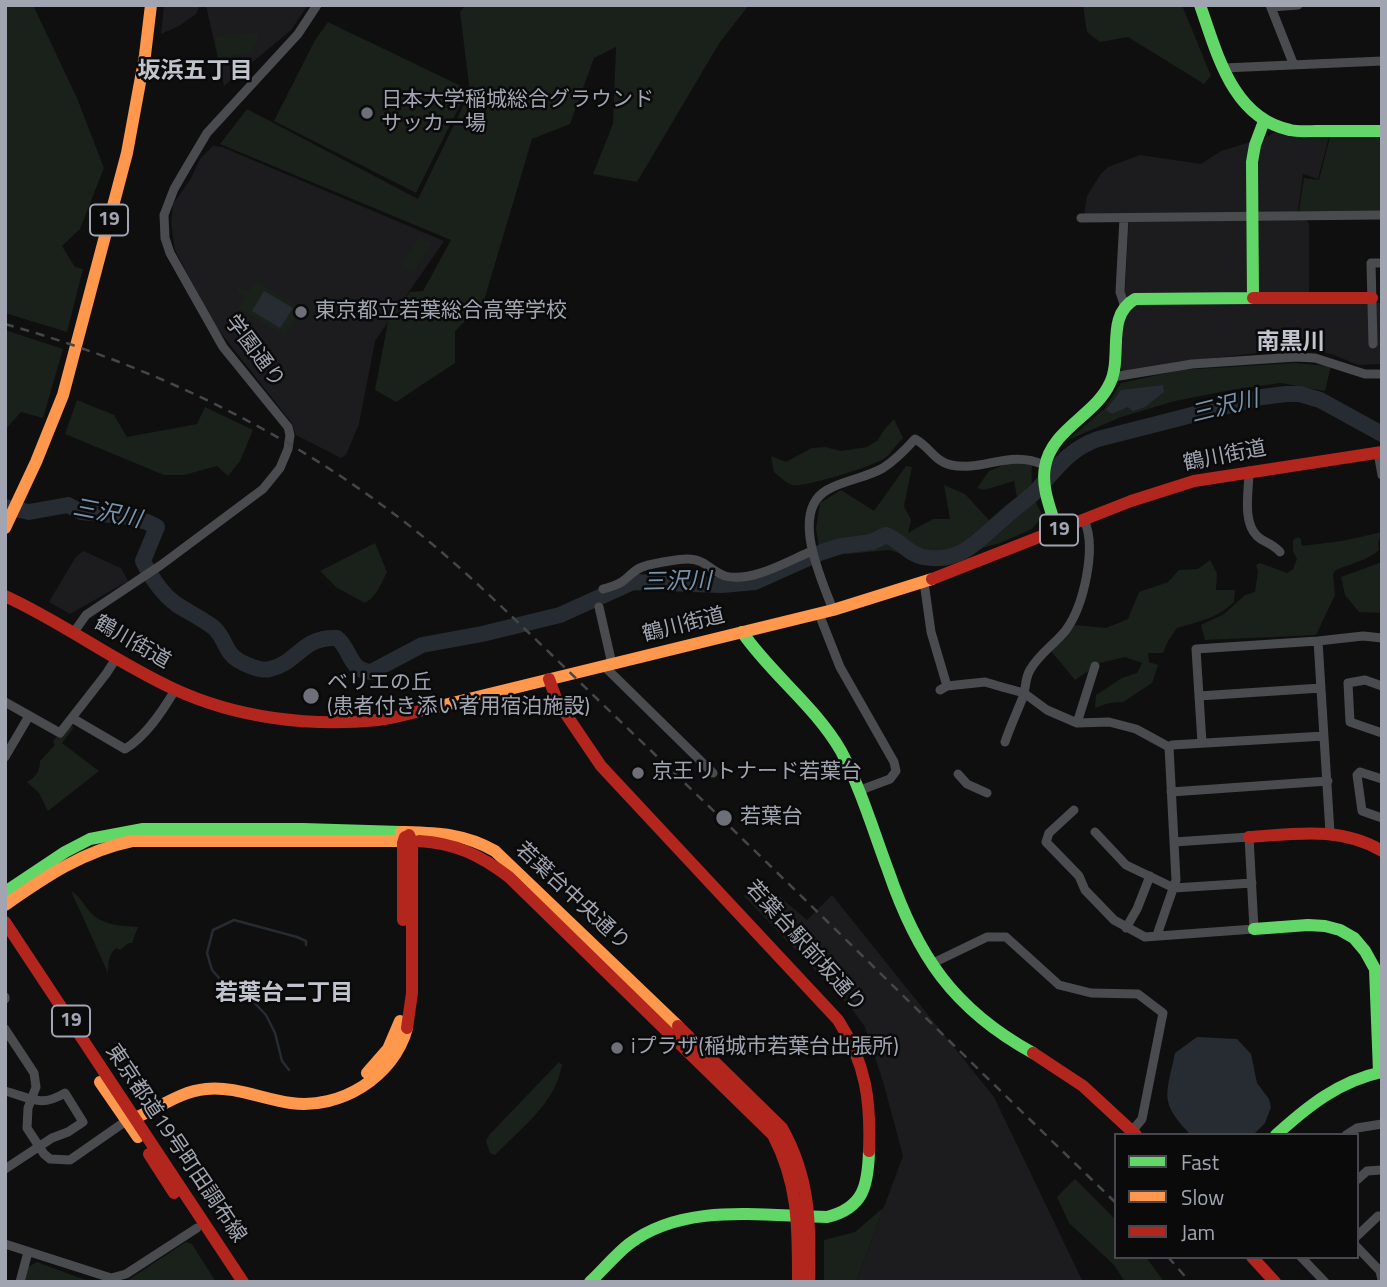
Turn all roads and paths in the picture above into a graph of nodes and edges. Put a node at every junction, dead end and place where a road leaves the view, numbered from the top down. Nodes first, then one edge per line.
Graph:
1 (151, 5) edge
2 (317, 5) edge
3 (1200, 5) edge
4 (1298, 5) edge
5 (1270, 6) edge
6 (1382, 61) edge
7 (1293, 63) junction
8 (1224, 68) junction
9 (1264, 121) junction
10 (1382, 131) edge
11 (1382, 215) edge
12 (1081, 218) dead end
13 (1124, 218) junction
14 (1252, 218) junction
15 (1382, 263) edge
16 (1253, 298) junction
17 (1372, 298) junction
18 (1124, 304) junction
19 (1373, 344) dead end
20 (1382, 374) edge
21 (1113, 377) junction
22 (1380, 452) edge
23 (1044, 467) junction
24 (1249, 471) junction
25 (1382, 475) edge
26 (1084, 520) junction
27 (6, 526) edge
28 (1057, 530) junction
29 (812, 551) junction
30 (1280, 552) dead end
31 (925, 582) junction
32 (603, 589) dead end
33 (5, 596) edge
34 (599, 607) dead end
35 (833, 610) junction
36 (819, 614) junction
37 (74, 632) junction
38 (742, 632) junction
39 (1382, 638) edge
40 (1318, 641) junction
41 (117, 657) junction
42 (608, 665) junction
43 (1094, 666) dead end
44 (550, 679) junction
45 (1382, 686) edge
46 (1321, 688) junction
47 (175, 690) junction
48 (1024, 693) junction
49 (1199, 696) junction
50 (5, 702) edge
51 (29, 716) junction
52 (72, 718) junction
53 (1077, 723) junction
54 (1382, 733) edge
55 (1324, 736) junction
56 (583, 737) junction
57 (1005, 743) dead end
58 (1202, 743) junction
59 (1169, 747) junction
60 (5, 757) edge
61 (713, 773) dead end
62 (958, 775) dead end
63 (1382, 779) edge
64 (1328, 781) junction
65 (858, 792) junction
66 (1171, 792) junction
67 (987, 793) dead end
68 (1074, 810) dead end
69 (1382, 818) edge
70 (1094, 832) dead end
71 (1330, 833) junction
72 (1249, 837) junction
73 (408, 838) junction
74 (1174, 842) junction
75 (1382, 850) edge
76 (1150, 876) junction
77 (1252, 883) junction
78 (1174, 888) junction
79 (5, 892) edge
80 (5, 905) edge
81 (5, 922) edge
82 (1126, 928) junction
83 (1254, 929) junction
84 (1157, 935) junction
85 (5, 938) edge
86 (931, 964) junction
87 (5, 1028) edge
88 (1380, 1072) edge
89 (5, 1091) edge
90 (32, 1099) junction
91 (132, 1117) junction
92 (1382, 1124) edge
93 (1134, 1133) edge
94 (1278, 1133) edge
95 (1349, 1133) edge
96 (39, 1147) junction
97 (5, 1169) edge
98 (1382, 1170) edge
99 (1359, 1178) edge
100 (1382, 1216) edge
101 (804, 1221) junction
102 (197, 1228) junction
103 (1359, 1234) edge
104 (5, 1244) edge
105 (1359, 1249) edge
106 (28, 1252) junction
107 (1254, 1259) edge
108 (1303, 1259) edge
109 (1378, 1264) edge
110 (1382, 1280) edge
111 (20, 1282) edge
112 (232, 1282) edge
113 (243, 1282) edge
114 (590, 1282) edge
115 (601, 1282) edge
116 (798, 1282) edge
117 (809, 1282) edge
118 (1275, 1282) edge
119 (1325, 1282) edge

1 - 27 street, 19
2 - 37 street, 学園通り
3 - 8 street
4 - 5 street
5 - 7 street
6 - 7 street
7 - 8 street
8 - 9 street
9 - 10 street
9 - 14 street
11 - 14 street
12 - 13 street
13 - 14 street
13 - 18 street
14 - 16 street
15 - 17 street
16 - 17 street
16 - 18 street
17 - 19 street
18 - 21 street
20 - 21 street
21 - 23 street
22 - 24 street, 鶴川街道 / 19
22 - 25 street
23 - 28 street
23 - 29 street
24 - 26 street, 鶴川街道 / 19
24 - 30 street
26 - 28 street, 鶴川街道 / 19
26 - 48 street
28 - 31 street, 鶴川街道 / 19
29 - 32 street
29 - 35 street
31 - 35 street, 鶴川街道 / 19
31 - 48 street
33 - 37 street, 鶴川街道 / 19
34 - 42 street
35 - 36 street, 鶴川街道 / 19
36 - 38 street, 鶴川街道 / 19
36 - 65 street
37 - 41 street, 鶴川街道 / 19
38 - 42 street, 鶴川街道 / 19
38 - 65 street
39 - 40 street
40 - 46 street
40 - 49 street
41 - 47 street, 鶴川街道 / 19
41 - 52 street
42 - 44 street, 鶴川街道 / 19
42 - 61 street
43 - 53 street
44 - 47 street, 鶴川街道 / 19
44 - 56 street
45 - 54 street
46 - 49 street
46 - 55 street
47 - 52 street
48 - 53 street
48 - 57 street
49 - 58 street
50 - 51 street
51 - 52 street
51 - 60 street
53 - 59 street
55 - 58 street
55 - 64 street
56 - 101 street, 若葉台駅前坂通り
56 - 101 street, 若葉台駅前坂通り
58 - 59 street
59 - 66 street
62 - 67 street
63 - 69 street
64 - 66 street
64 - 71 street
65 - 86 street
66 - 74 street
68 - 82 street
70 - 76 street
71 - 72 street
71 - 75 street
72 - 74 street
72 - 77 street
73 - 79 street, 若葉台中央通り
73 - 80 street, 若葉台中央通り
73 - 91 street
73 - 101 street, 若葉台中央通り
74 - 78 street
76 - 78 street
76 - 82 street
77 - 78 street
77 - 83 street
78 - 84 street
81 - 91 street, 東京都道19号町田調布線 / 19
82 - 84 street
83 - 84 street
83 - 88 street
85 - 91 street, 東京都道19号町田調布線 / 19
86 - 93 street
86 - 93 street
87 - 90 street
88 - 94 street
89 - 90 street
90 - 96 street
90 - 96 street
91 - 96 street
91 - 102 street, 東京都道19号町田調布線 / 19
91 - 113 street, 東京都道19号町田調布線 / 19
92 - 95 street
96 - 97 street
98 - 99 street
100 - 103 street
101 - 114 street
101 - 115 street
101 - 116 street, 若葉台中央通り
101 - 117 street, 若葉台中央通り
102 - 106 street
102 - 112 street, 東京都道19号町田調布線 / 19
104 - 106 street
105 - 109 street
106 - 111 street
107 - 118 street
108 - 119 street
109 - 110 street

